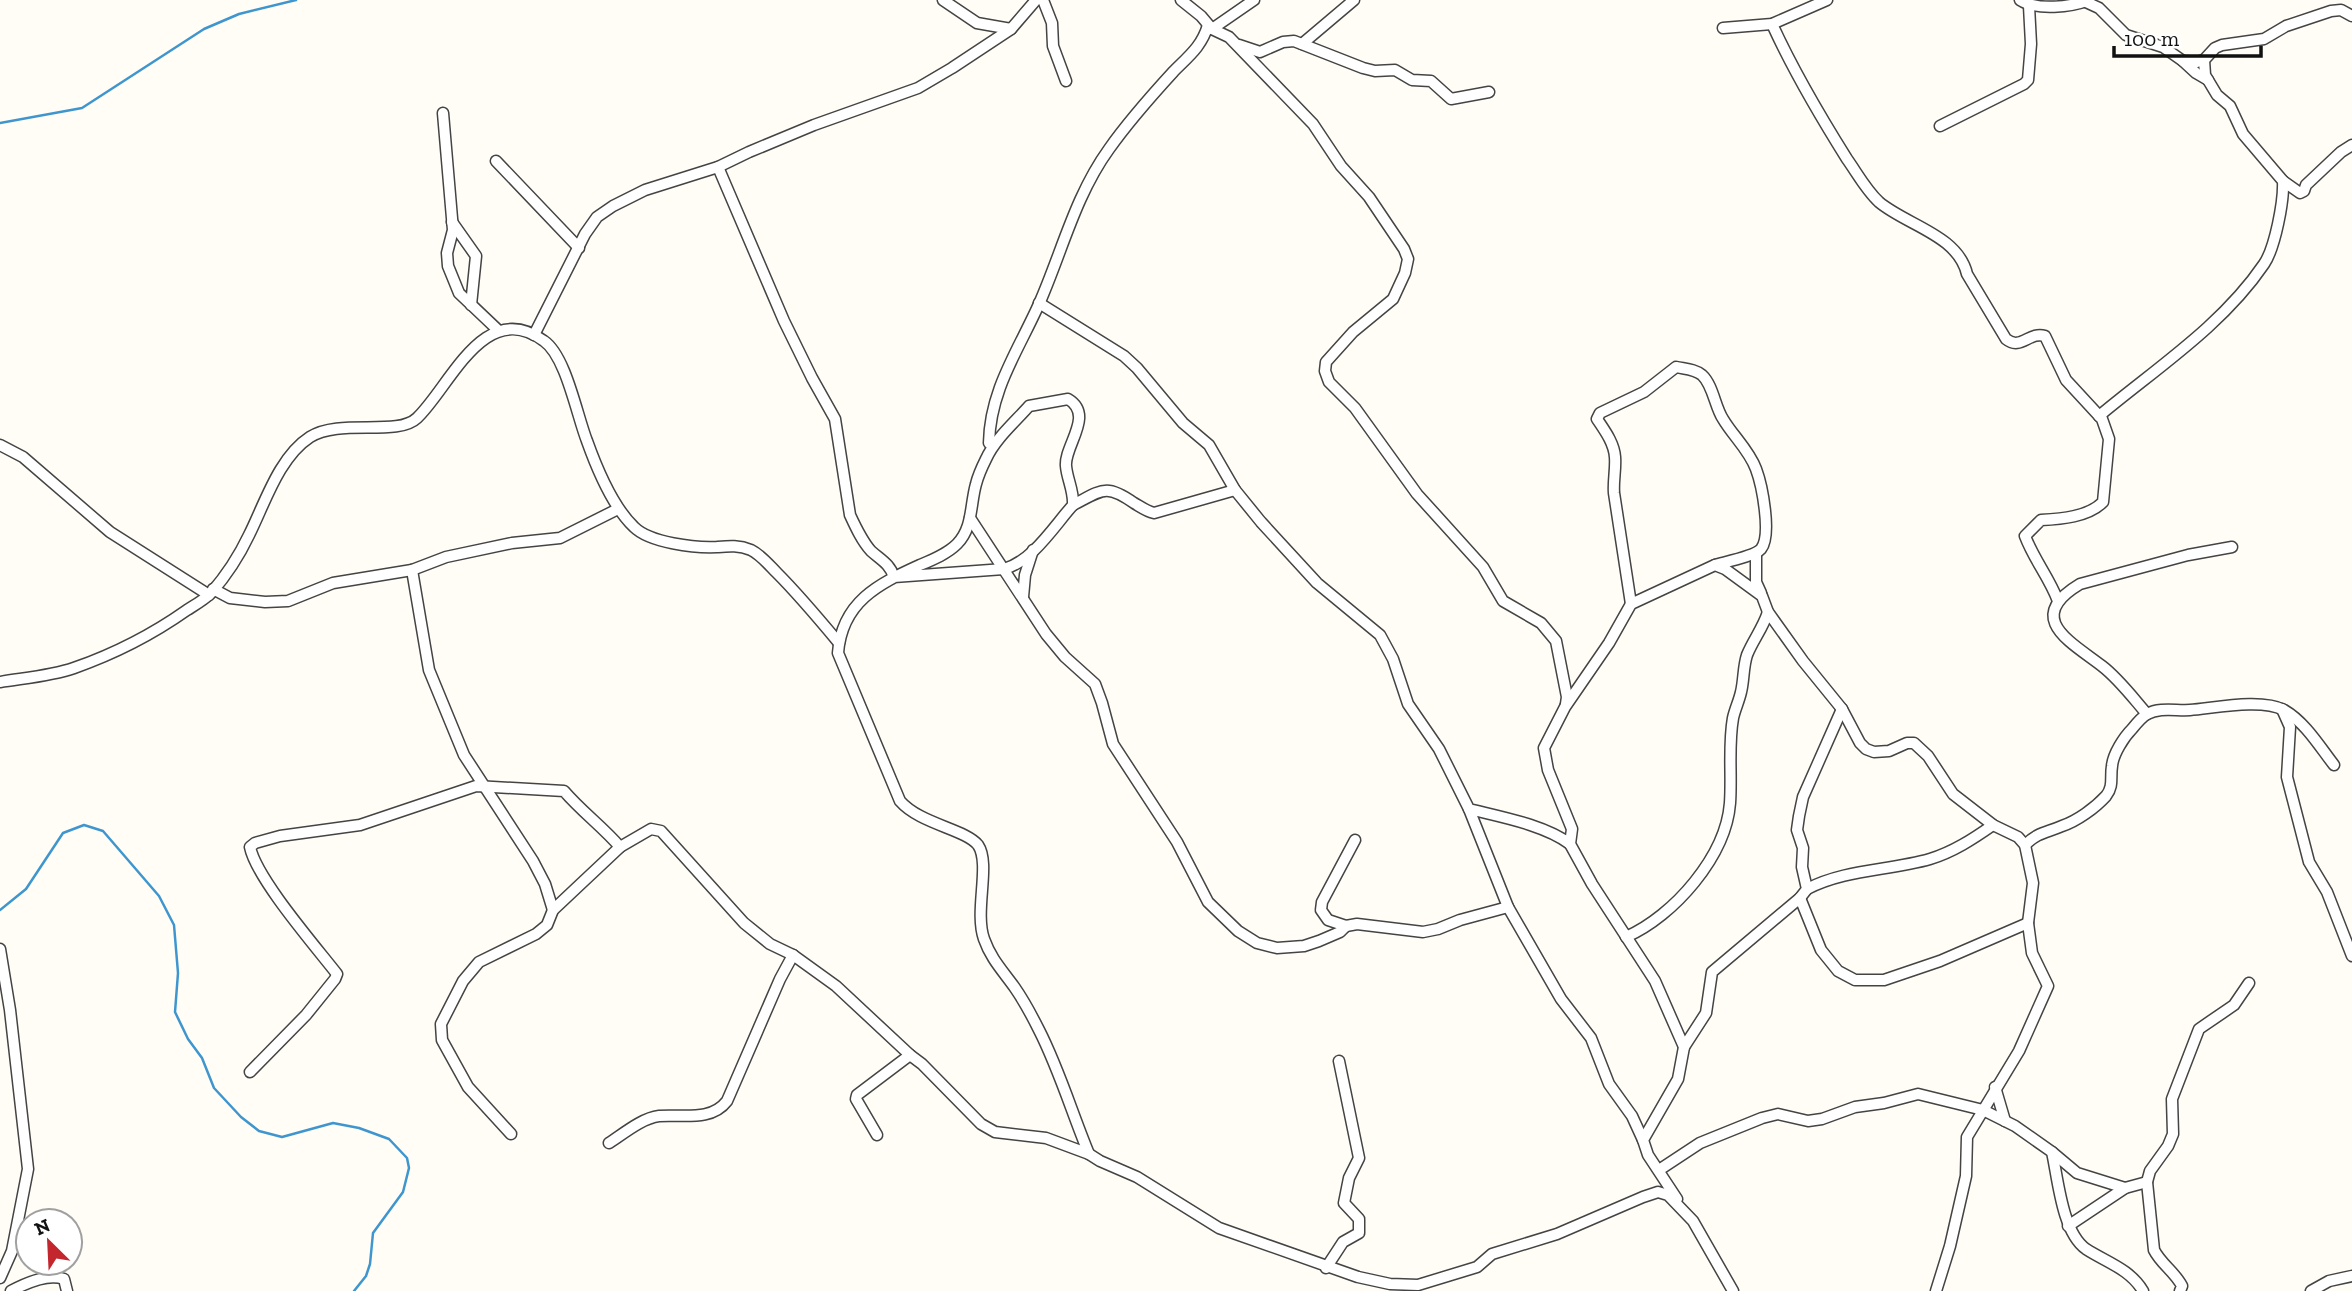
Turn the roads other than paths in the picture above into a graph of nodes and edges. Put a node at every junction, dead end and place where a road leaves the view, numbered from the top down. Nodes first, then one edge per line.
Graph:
1 (943, 0) edge
2 (1036, 0) edge
3 (1043, 0) edge
4 (1181, 0) edge
5 (1254, 0) edge
6 (1354, 0) edge
7 (1826, 0) edge
8 (2088, 1) edge
9 (2025, 3) edge
10 (2352, 16) edge
11 (1772, 24) junction
12 (1210, 27) junction
13 (1723, 28) dead end
14 (1011, 29) junction
15 (1235, 44) junction
16 (1302, 44) junction
17 (2204, 60) junction
18 (2183, 61) junction
19 (2208, 80) junction
20 (1066, 81) dead end
21 (1489, 92) dead end
22 (443, 113) dead end
23 (1940, 126) dead end
24 (2352, 145) edge
25 (496, 161) dead end
26 (718, 167) junction
27 (2283, 181) junction
28 (452, 222) junction
29 (579, 248) junction
30 (1039, 303) junction
31 (471, 305) junction
32 (499, 331) junction
33 (534, 335) junction
34 (2099, 416) junction
35 (989, 443) dead end
36 (0, 445) edge
37 (1235, 490) junction
38 (1073, 505) junction
39 (618, 509) junction
40 (971, 518) junction
41 (2232, 547) dead end
42 (1034, 550) junction
43 (1756, 553) junction
44 (1715, 565) junction
45 (1004, 569) junction
46 (411, 570) junction
47 (894, 577) junction
48 (211, 592) junction
49 (1762, 596) junction
50 (1023, 597) junction
51 (2058, 601) junction
52 (1631, 604) junction
53 (1768, 612) junction
54 (839, 643) junction
55 (0, 682) edge
56 (1565, 708) junction
57 (1842, 709) junction
58 (2282, 709) junction
59 (2147, 714) junction
60 (2334, 765) dead end
61 (484, 787) junction
62 (1469, 809) junction
63 (1993, 825) junction
64 (1355, 840) dead end
65 (1570, 844) junction
66 (2025, 845) junction
67 (620, 847) junction
68 (1807, 889) junction
69 (1800, 898) junction
70 (1508, 906) junction
71 (553, 910) junction
72 (2028, 923) junction
73 (1346, 926) junction
74 (1626, 937) junction
75 (0, 949) edge
76 (793, 955) junction
77 (2352, 956) edge
78 (2249, 983) dead end
79 (1684, 1047) junction
80 (910, 1055) junction
81 (1339, 1061) dead end
82 (250, 1072) dead end
83 (1995, 1087) junction
84 (1983, 1110) junction
85 (2005, 1122) junction
86 (510, 1134) dead end
87 (877, 1135) dead end
88 (1643, 1140) junction
89 (609, 1143) dead end
90 (2052, 1152) junction
91 (1089, 1154) junction
92 (1660, 1170) junction
93 (2147, 1182) junction
94 (2125, 1188) junction
95 (1682, 1209) junction
96 (2068, 1226) junction
97 (1326, 1268) junction
98 (2352, 1276) edge
99 (0, 1278) edge
100 (11, 1291) edge
101 (67, 1291) edge
102 (1734, 1291) edge
103 (1936, 1291) edge
104 (2143, 1291) edge
105 (2179, 1291) edge
106 (2311, 1291) edge

1 - 14 street
2 - 14 street
3 - 20 street
4 - 12 street
5 - 12 street
6 - 16 street
7 - 11 street
8 - 9 street
8 - 18 street
9 - 23 street
10 - 17 street
11 - 13 street
11 - 34 street
12 - 15 street
12 - 30 street
14 - 26 street
15 - 16 street
15 - 56 street
16 - 21 street
17 - 18 street
17 - 19 street
18 - 19 street
19 - 27 street
22 - 28 street
24 - 27 street
25 - 29 street
26 - 29 street
26 - 47 street
27 - 34 street
28 - 31 street
28 - 31 street
29 - 33 street
30 - 35 street
30 - 37 street
31 - 32 street
32 - 33 street
32 - 48 street
33 - 39 street
34 - 51 street
36 - 48 street
37 - 38 street
37 - 62 street
38 - 40 street
38 - 42 street
39 - 46 street
39 - 54 street
40 - 45 street
40 - 47 street
41 - 51 street
42 - 45 street
42 - 50 street
43 - 44 street
43 - 49 street
43 - 52 street
44 - 49 street
44 - 52 street
45 - 47 street
45 - 50 street
46 - 48 street
46 - 61 street
47 - 54 street
48 - 55 street
49 - 53 street
50 - 73 street
51 - 59 street
52 - 56 street
53 - 57 street
53 - 74 street
54 - 91 street
56 - 65 street
57 - 63 street
57 - 68 street
58 - 59 street
58 - 60 street
58 - 77 street
59 - 66 street
61 - 67 street
61 - 71 street
61 - 82 street
62 - 65 street
62 - 70 street
63 - 66 street
63 - 68 street
64 - 73 street
65 - 74 street
66 - 72 street
67 - 71 street
67 - 76 street
68 - 69 street
69 - 72 street
69 - 79 street
70 - 73 street
70 - 88 street
71 - 86 street
72 - 83 street
74 - 79 street
75 - 99 street
76 - 80 street
76 - 89 street
78 - 93 street
79 - 88 street
80 - 87 street
80 - 91 street
81 - 97 street
83 - 84 street
83 - 85 street
84 - 85 street
84 - 92 street
84 - 103 street
85 - 90 street
88 - 92 street
90 - 94 street
90 - 96 street
91 - 97 street
92 - 95 street
93 - 94 street
93 - 105 street
94 - 96 street
95 - 97 street
95 - 102 street
96 - 104 street
98 - 106 street
100 - 101 street

